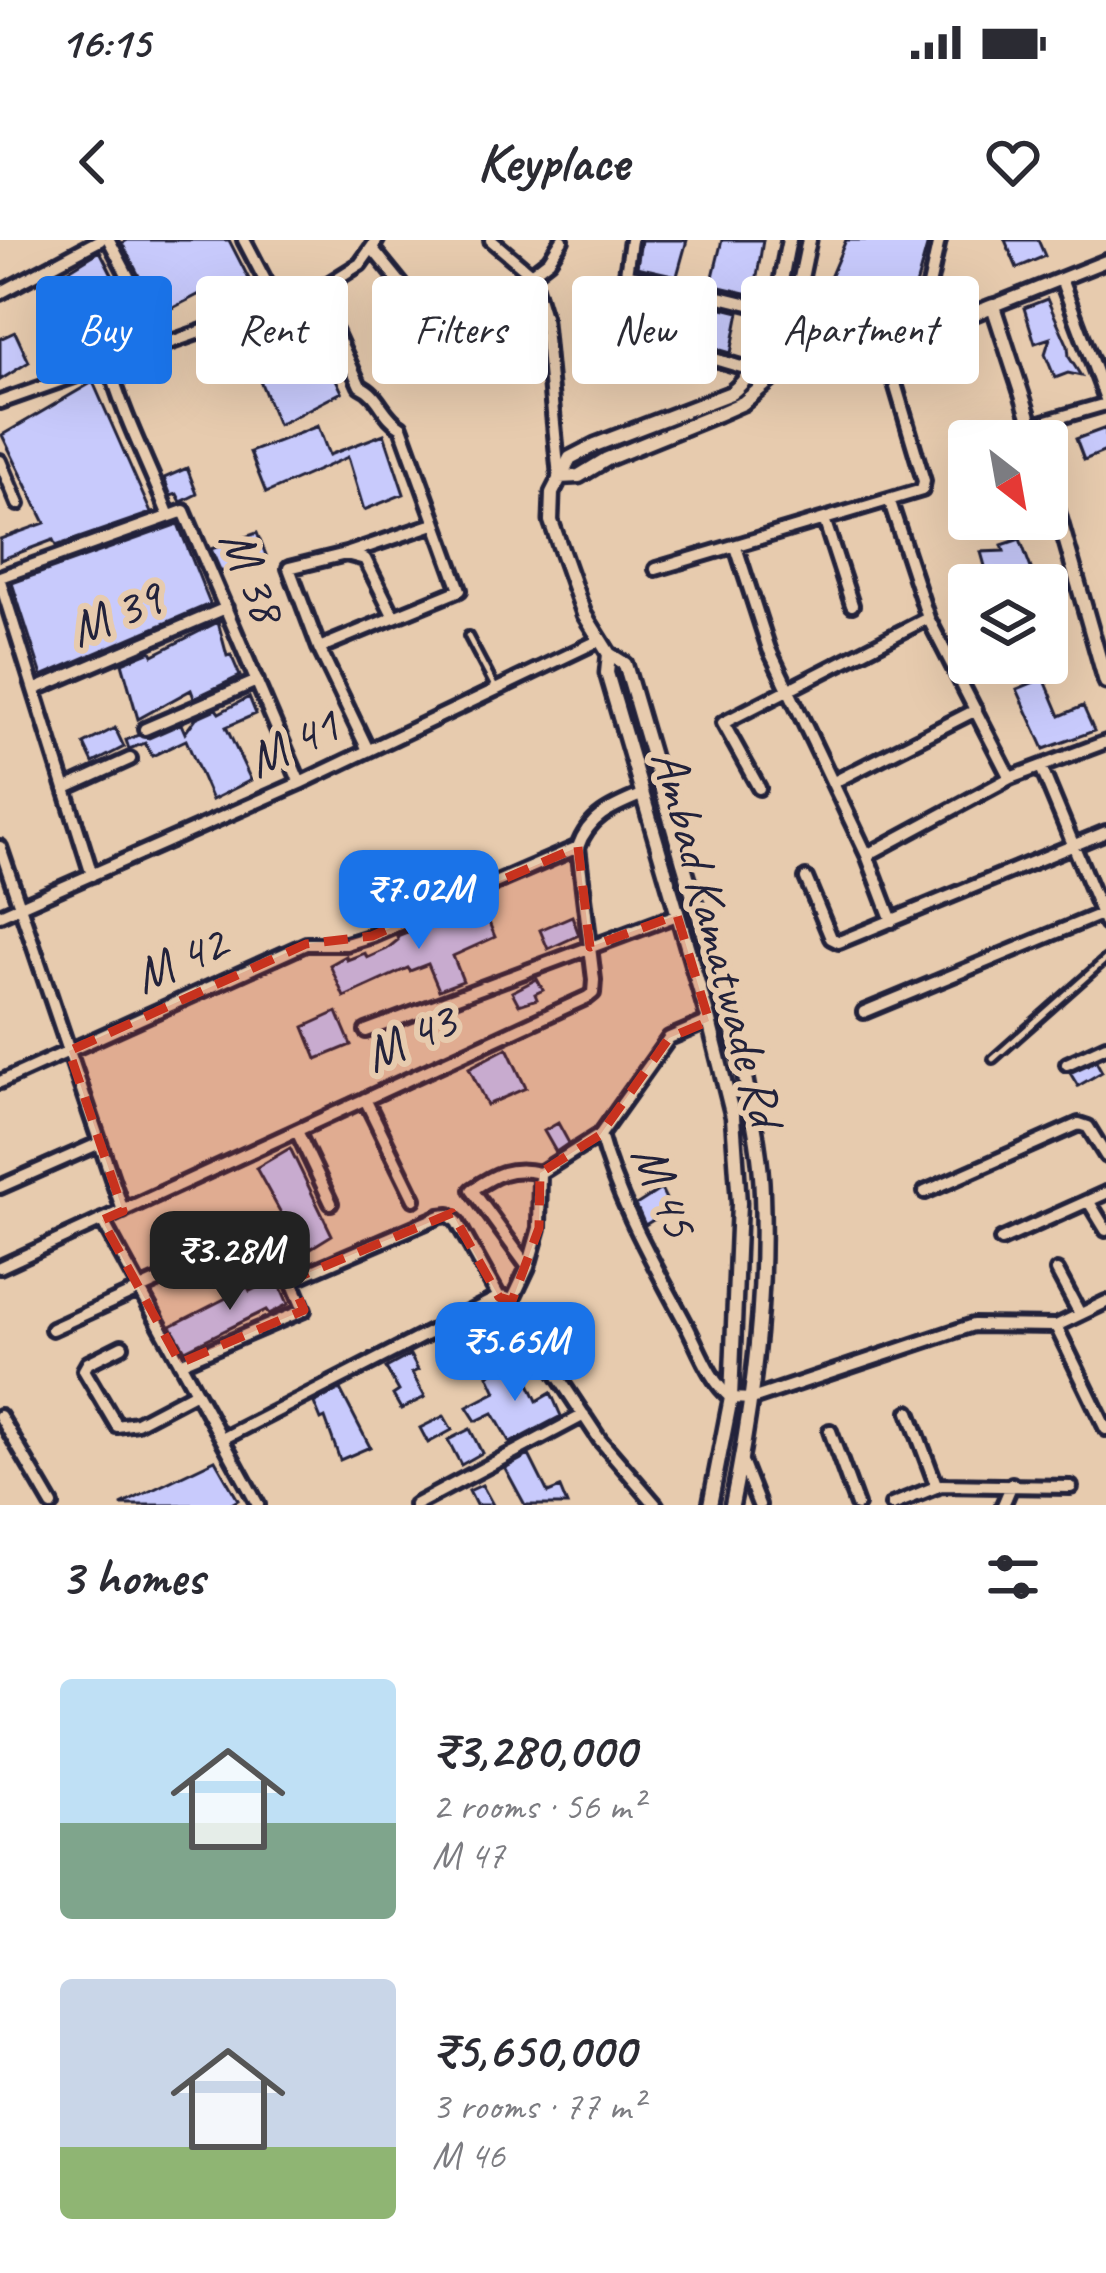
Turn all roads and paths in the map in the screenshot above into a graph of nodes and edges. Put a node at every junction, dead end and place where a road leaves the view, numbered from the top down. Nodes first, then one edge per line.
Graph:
1 (100, 240) edge
2 (109, 240) edge
3 (244, 240) edge
4 (491, 240) edge
5 (562, 240) edge
6 (631, 240) edge
7 (789, 240) edge
8 (809, 240) edge
9 (939, 240) edge
10 (375, 244) edge
11 (1106, 261) edge
12 (531, 274) junction
13 (626, 274) joint
14 (128, 276) edge
15 (263, 276) edge
16 (341, 276) edge
17 (399, 276) edge
18 (781, 276) edge
19 (801, 276) edge
20 (931, 276) edge
21 (1061, 279) junction
22 (0, 293) edge
23 (741, 302) edge
24 (993, 305) junction
25 (979, 311) edge
26 (348, 361) edge
27 (52, 384) edge
28 (114, 384) edge
29 (744, 384) edge
30 (765, 384) edge
31 (895, 384) edge
32 (1106, 401) edge
33 (0, 402) edge
34 (728, 402) junction
35 (1031, 420) edge
36 (1048, 420) edge
37 (0, 461) edge
38 (560, 477) junction
39 (0, 499) edge
40 (890, 502) junction
41 (169, 516) junction
42 (825, 522) junction
43 (434, 524) junction
44 (1066, 540) edge
45 (736, 547) junction
46 (346, 554) junction
47 (656, 568) dead end
48 (0, 579) edge
49 (852, 605) dead end
50 (226, 608) junction
51 (394, 617) junction
52 (928, 618) junction
53 (468, 636) dead end
54 (600, 640) junction
55 (319, 648) junction
56 (609, 653) junction
57 (257, 681) junction
58 (1106, 682) edge
59 (36, 689) junction
60 (496, 689) junction
61 (788, 690) junction
62 (976, 710) junction
63 (145, 729) dead end
64 (1106, 742) edge
65 (367, 748) junction
66 (130, 759) dead end
67 (1041, 767) junction
68 (1010, 778) junction
69 (834, 782) junction
70 (300, 783) junction
71 (65, 788) junction
72 (759, 788) dead end
73 (641, 795) junction
74 (1106, 832) edge
75 (1071, 845) junction
76 (0, 847) edge
77 (578, 847) junction
78 (867, 854) junction
79 (92, 875) junction
80 (806, 878) dead end
81 (18, 908) junction
82 (677, 915) junction
83 (0, 916) edge
84 (1104, 919) edge
85 (892, 921) junction
86 (590, 947) junction
87 (1106, 959) edge
88 (864, 1012) dead end
89 (709, 1021) junction
90 (366, 1031) dead end
91 (1106, 1046) edge
92 (69, 1051) junction
93 (993, 1059) dead end
94 (1067, 1064) dead end
95 (0, 1082) edge
96 (365, 1099) junction
97 (297, 1130) junction
98 (600, 1135) junction
99 (100, 1143) junction
100 (1106, 1156) edge
101 (539, 1173) junction
102 (0, 1187) edge
103 (925, 1192) dead end
104 (1106, 1193) edge
105 (414, 1199) dead end
106 (1089, 1202) junction
107 (331, 1204) dead end
108 (123, 1210) junction
109 (102, 1220) junction
110 (1106, 1230) edge
111 (1001, 1240) dead end
112 (236, 1246) dead end
113 (0, 1267) edge
114 (528, 1267) junction
115 (1058, 1271) dead end
116 (141, 1291) junction
117 (505, 1299) junction
118 (1106, 1302) edge
119 (1080, 1315) junction
120 (1056, 1327) junction
121 (52, 1329) dead end
122 (122, 1346) dead end
123 (180, 1363) junction
124 (196, 1392) junction
125 (731, 1398) junction
126 (752, 1399) junction
127 (909, 1412) dead end
128 (584, 1415) junction
129 (0, 1416) edge
130 (1106, 1429) edge
131 (830, 1430) dead end
132 (222, 1439) junction
133 (741, 1459) junction
134 (1012, 1484) junction
135 (937, 1486) junction
136 (1070, 1486) dead end
137 (255, 1504) edge
138 (52, 1505) edge
139 (415, 1505) edge
140 (656, 1505) edge
141 (710, 1505) edge
142 (732, 1505) edge
143 (759, 1505) edge
144 (857, 1505) edge
145 (892, 1505) edge
146 (1003, 1505) edge

1 - 22 street
2 - 14 street
3 - 15 street
4 - 12 street
5 - 12 street
6 - 13 street
7 - 18 street
8 - 19 street
9 - 20 street
10 - 16 street
10 - 17 street
11 - 21 street
12 - 38 street
13 - 23 street
21 - 24 street
21 - 32 street
24 - 25 street
24 - 35 street
26 - 43 street
27 - 33 street
28 - 41 street
29 - 34 street
30 - 34 street
31 - 40 street
32 - 36 street
34 - 38 street
37 - 39 street
38 - 54 street, Ambad Kamatwade Rd
40 - 42 street
40 - 52 street
41 - 48 street, M 38
41 - 50 street, M 38
42 - 45 street
42 - 49 street
43 - 46 street
43 - 51 street
44 - 58 street
45 - 47 street
45 - 61 street
46 - 51 street
46 - 55 street
48 - 59 street
50 - 57 street, M 38
50 - 59 street, M 39
51 - 55 street
52 - 61 street
52 - 62 street
53 - 60 lane
54 - 56 street, Ambad Kamatwade Rd
54 - 60 street, M 41
55 - 65 street
56 - 73 street, Ambad Kamatwade Rd
56 - 126 street
57 - 63 street
57 - 70 street, M 38
59 - 71 street
60 - 65 street, M 41
61 - 69 street
61 - 72 street
62 - 68 street
62 - 69 street
64 - 67 street
65 - 70 street, M 41
66 - 71 street
67 - 68 street
67 - 75 street
68 - 78 street
69 - 78 street
70 - 79 street, M 41
71 - 79 street
73 - 77 street, M 42
73 - 82 street, Ambad Kamatwade Rd
74 - 75 street
75 - 84 street
75 - 85 street
76 - 81 street
77 - 86 street, M 43
77 - 92 street, M 42
78 - 85 street
79 - 81 street, M 41
80 - 85 street
81 - 83 street, M 41
81 - 92 street
82 - 86 street
82 - 89 street, Ambad Kamatwade Rd
84 - 88 street
86 - 90 street
86 - 96 street, M 43
87 - 93 lane
89 - 98 street, M 45
89 - 125 street, Ambad Kamatwade Rd
91 - 94 street
92 - 95 street, M 42
92 - 99 street
96 - 97 street, M 43
96 - 105 street
97 - 107 street
97 - 108 street, M 43
98 - 101 street
98 - 125 street, M 45
99 - 102 street
99 - 108 street
100 - 103 street
101 - 114 street
101 - 114 street
104 - 106 street
106 - 110 street
106 - 111 street
108 - 109 street, M 43
109 - 113 street, M 43
109 - 116 street
112 - 116 street
114 - 117 street
115 - 119 street
116 - 121 street
116 - 123 street
117 - 123 street
117 - 128 street
117 - 132 street
118 - 119 street
119 - 120 street
120 - 126 street
120 - 130 street
122 - 124 street
123 - 124 street
124 - 132 street
125 - 126 street
125 - 141 street, Ambad Kamatwade Rd
126 - 133 street
127 - 135 street
128 - 139 street
128 - 140 street
129 - 138 street
131 - 144 street
132 - 137 street
133 - 142 street
133 - 143 street
134 - 135 street
134 - 136 street
134 - 146 street
135 - 145 street

